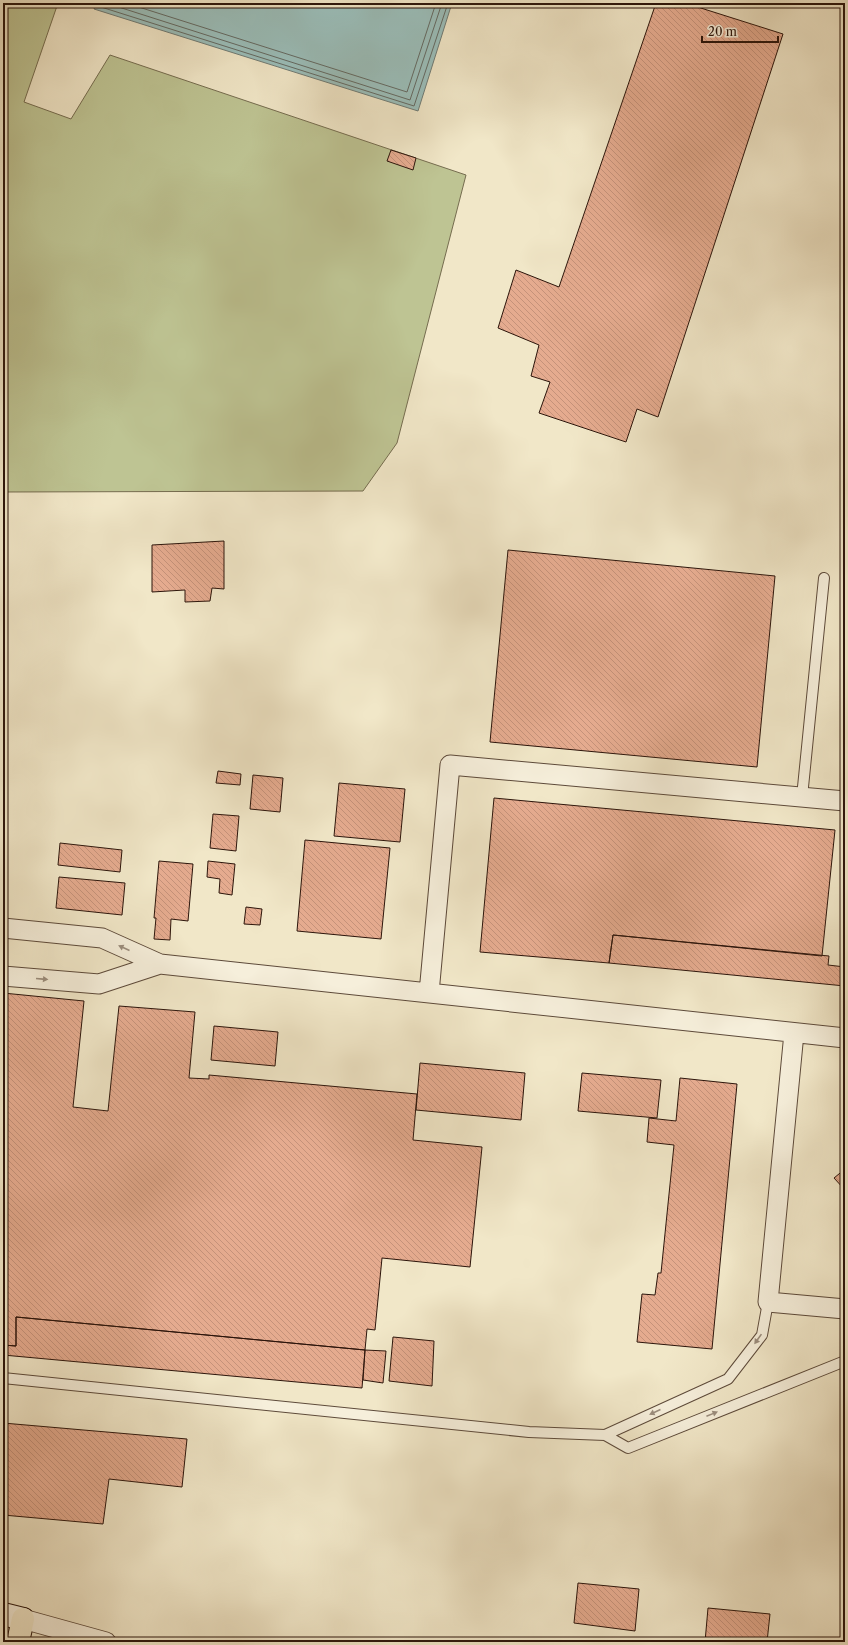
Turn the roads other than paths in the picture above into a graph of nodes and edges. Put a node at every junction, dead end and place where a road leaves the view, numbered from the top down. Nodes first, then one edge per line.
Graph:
1 (824, 578) dead end
2 (802, 797) junction
3 (845, 801) edge
4 (3, 928) edge
5 (160, 964) junction
6 (3, 976) edge
7 (429, 993) junction
8 (794, 1033) junction
9 (845, 1038) edge
10 (768, 1302) junction
11 (845, 1308) edge
12 (845, 1361) edge
13 (3, 1378) edge
14 (605, 1435) junction
15 (13, 1617) edge
16 (18, 1642) edge
17 (106, 1642) edge

1 - 2 lane
2 - 3 street
2 - 7 street
5 -> 4 street
6 -> 5 street
5 - 7 street
7 - 8 street
8 - 9 street
8 - 10 street
10 - 11 street
10 -> 14 lane
14 -> 12 lane
13 - 14 lane
15 - 16 highway
15 - 17 street

